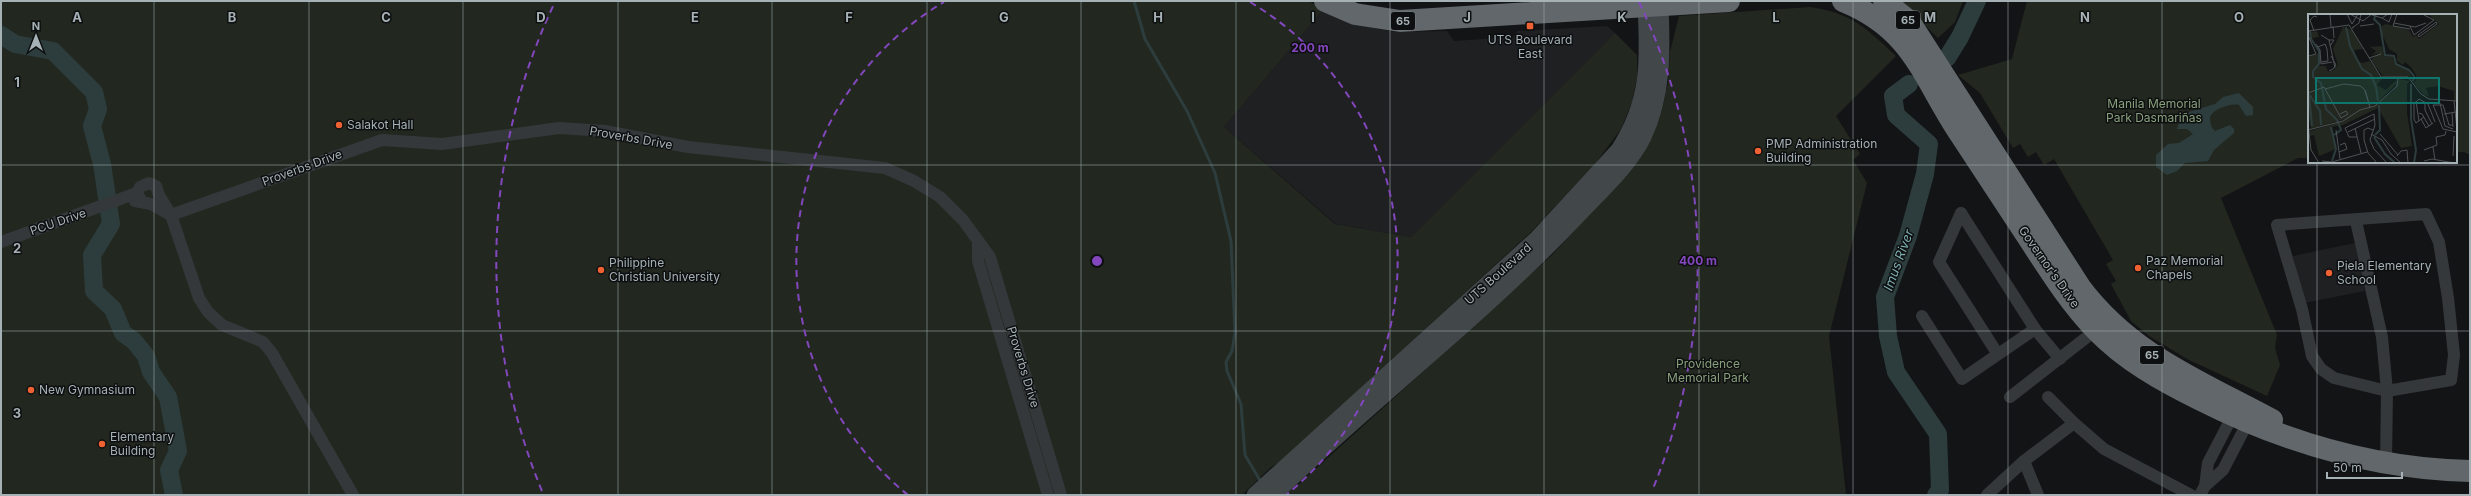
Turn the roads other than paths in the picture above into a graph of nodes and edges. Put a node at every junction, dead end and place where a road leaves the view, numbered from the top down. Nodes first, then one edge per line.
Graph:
1 (1325, 1) edge
2 (1356, 1) edge
3 (1518, 1) edge
4 (1729, 1) edge
5 (1843, 1) edge
6 (1884, 1) edge
7 (1653, 4) edge
8 (1919, 49) junction
9 (1940, 85) junction
10 (171, 215) junction
11 (2356, 221) junction
12 (1, 242) edge
13 (978, 243) junction
14 (1922, 316) dead end
15 (2035, 329) junction
16 (2096, 330) junction
17 (1997, 353) junction
18 (2060, 359) junction
19 (2387, 391) junction
20 (2010, 397) dead end
21 (2048, 398) dead end
22 (2243, 413) junction
23 (2074, 423) junction
24 (2386, 458) junction
25 (2470, 460) edge
26 (2024, 461) junction
27 (2470, 471) edge
28 (1278, 484) edge
29 (2203, 490) edge
30 (353, 495) edge
31 (1048, 495) edge
32 (1061, 495) edge
33 (1255, 495) edge
34 (1987, 495) edge
35 (2038, 495) edge
36 (2191, 495) edge

1 - 7 highway, 65
2 - 3 highway, 65
4 - 7 highway, 65
5 - 8 highway, Governor's Drive / 65
6 - 8 highway, Governor's Drive / 65
7 - 28 main road, UTS Boulevard
8 - 9 highway, Governor's Drive / 65
9 - 16 highway, Governor's Drive / 65
9 - 22 highway, Governor's Drive / 65
10 - 12 street, PCU Drive
10 - 13 street, Proverbs Drive
10 - 30 street
11 - 19 street
11 - 19 street
11 - 19 street
13 - 31 street, Proverbs Drive
13 - 32 street, Proverbs Drive
14 - 17 street
15 - 17 street
15 - 17 street
15 - 18 street
16 - 18 street
16 - 22 highway, Governor's Drive / 65
18 - 20 street
19 - 24 street
21 - 23 street
22 - 24 highway, Governor's Drive / 65
22 - 29 street
22 - 29 street
23 - 26 street
23 - 36 street
24 - 25 highway, Governor's Drive / 65
24 - 27 highway, Governor's Drive / 65
26 - 34 street
26 - 35 street
28 - 33 main road, UTS Boulevard

